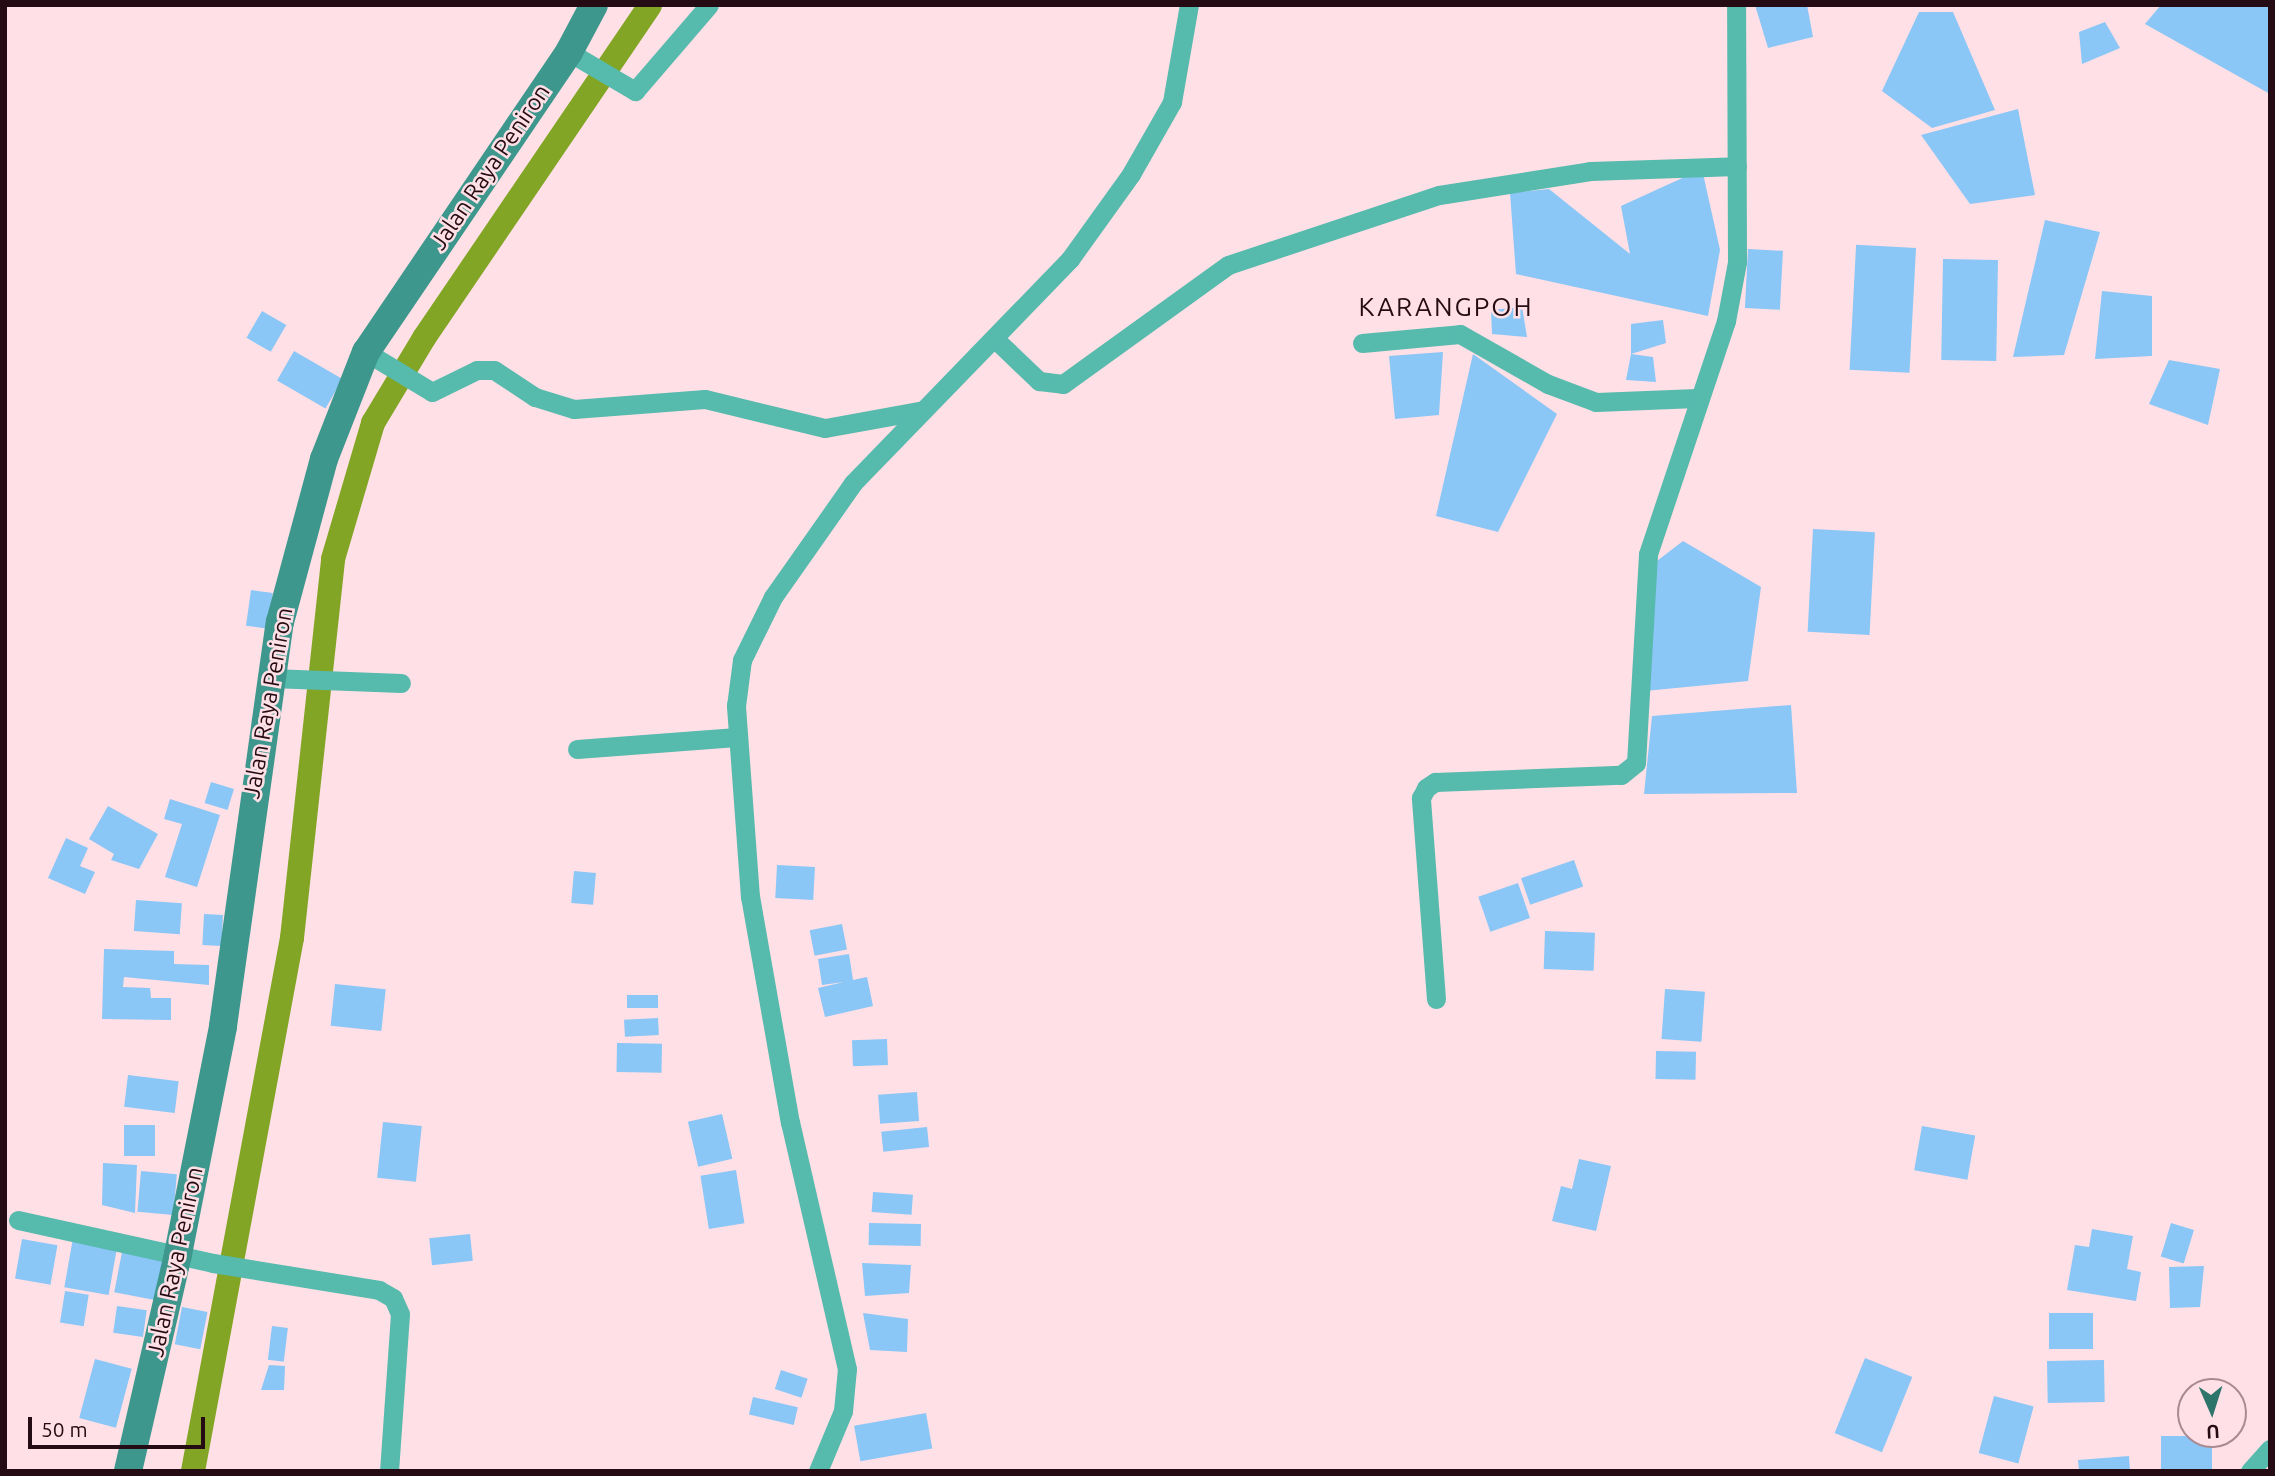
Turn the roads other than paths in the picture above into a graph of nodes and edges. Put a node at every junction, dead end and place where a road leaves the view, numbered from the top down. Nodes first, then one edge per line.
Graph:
1 (594, 5) edge
2 (709, 5) edge
3 (1189, 5) edge
4 (1736, 5) edge
5 (581, 59) junction
6 (1737, 166) junction
7 (995, 339) junction
8 (1362, 343) dead end
9 (366, 352) junction
10 (1698, 398) junction
11 (919, 411) junction
12 (271, 678) junction
13 (401, 683) dead end
14 (737, 737) junction
15 (577, 749) dead end
16 (1436, 999) dead end
17 (19, 1220) dead end
18 (178, 1254) junction
19 (2270, 1449) edge
20 (128, 1471) edge
21 (389, 1471) edge
22 (818, 1471) edge
23 (2250, 1471) edge

1 - 5 main road, Jalan Raya Peniron
2 - 5 street
3 - 7 street
4 - 6 street
5 - 9 main road, Jalan Raya Peniron
6 - 7 street
6 - 10 street
7 - 11 street
8 - 10 street
9 - 11 street
9 - 12 main road, Jalan Raya Peniron
10 - 16 street
11 - 14 street
12 - 13 street
12 - 18 main road, Jalan Raya Peniron
14 - 15 street
14 - 22 street
17 - 18 street
18 - 20 main road, Jalan Raya Peniron
18 - 21 street
19 - 23 street

